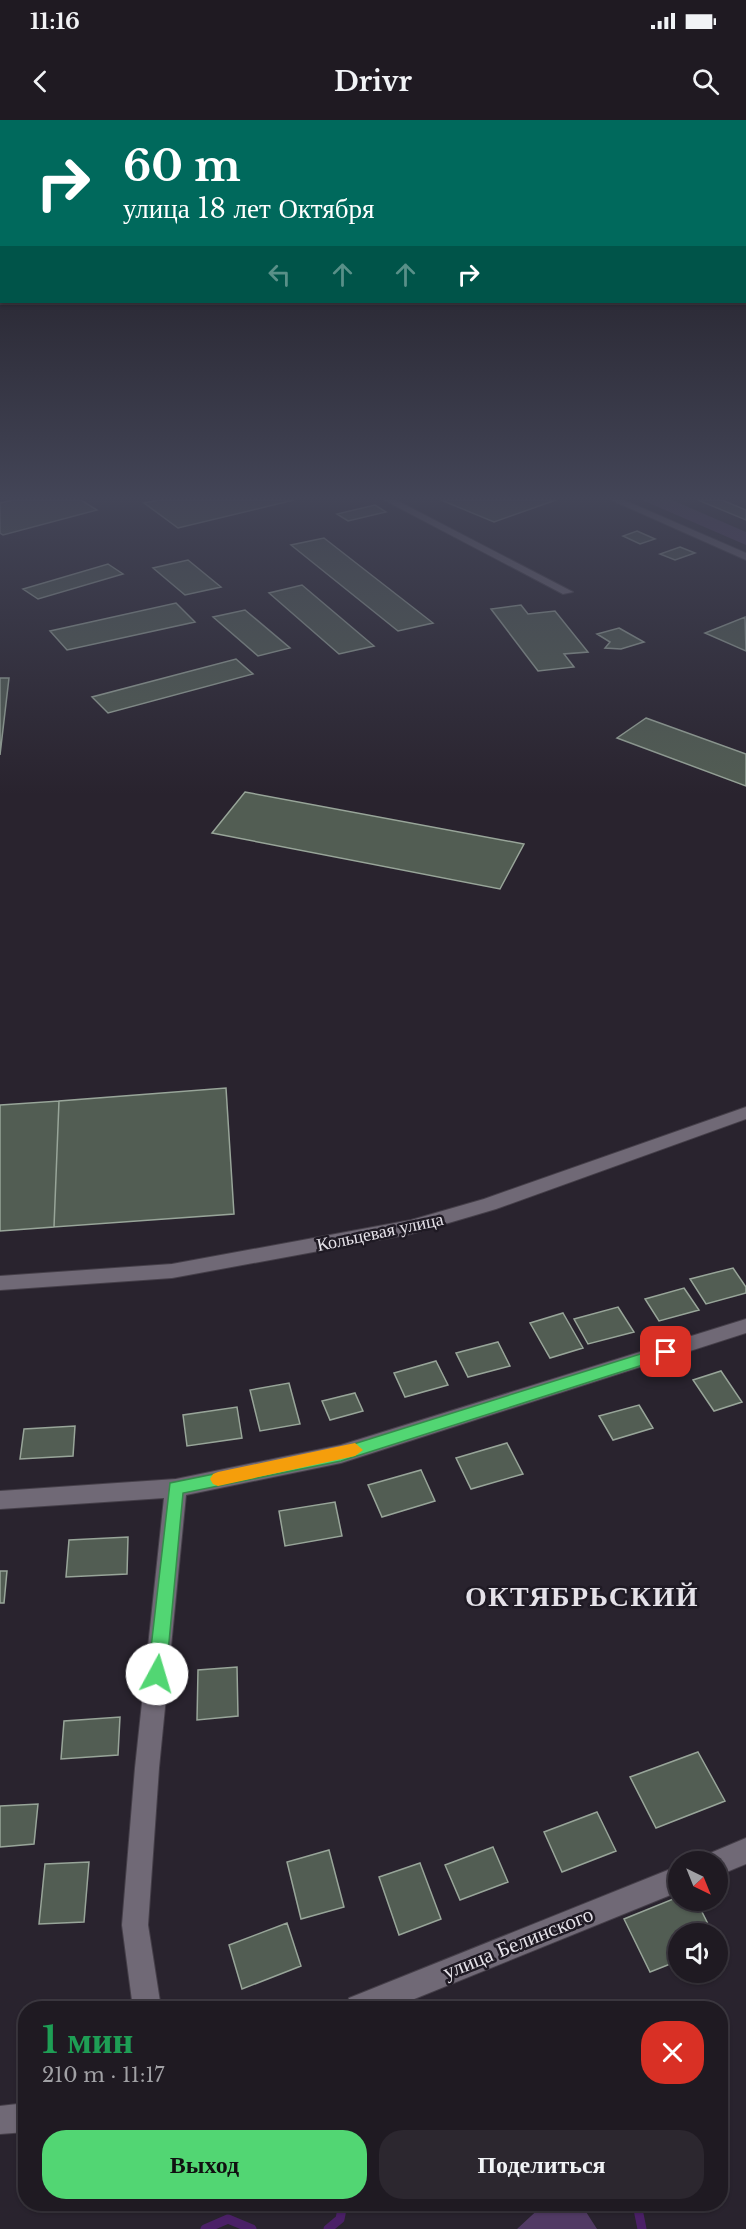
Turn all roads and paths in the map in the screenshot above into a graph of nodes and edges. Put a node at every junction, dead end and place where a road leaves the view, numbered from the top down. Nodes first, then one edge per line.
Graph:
1 (746, 1113) edge
2 (0, 1283) edge
3 (746, 1326) edge
4 (176, 1488) junction
5 (0, 1500) edge
6 (746, 1851) edge
7 (728, 1858) edge
8 (668, 1883) edge
9 (146, 2001) edge
10 (376, 2001) edge
11 (18, 2118) edge
12 (0, 2120) edge

1 - 2 street, Кольцевая улица
3 - 4 street
4 - 5 street
4 - 9 street
6 - 7 street
8 - 10 street, улица Белинского
11 - 12 street

